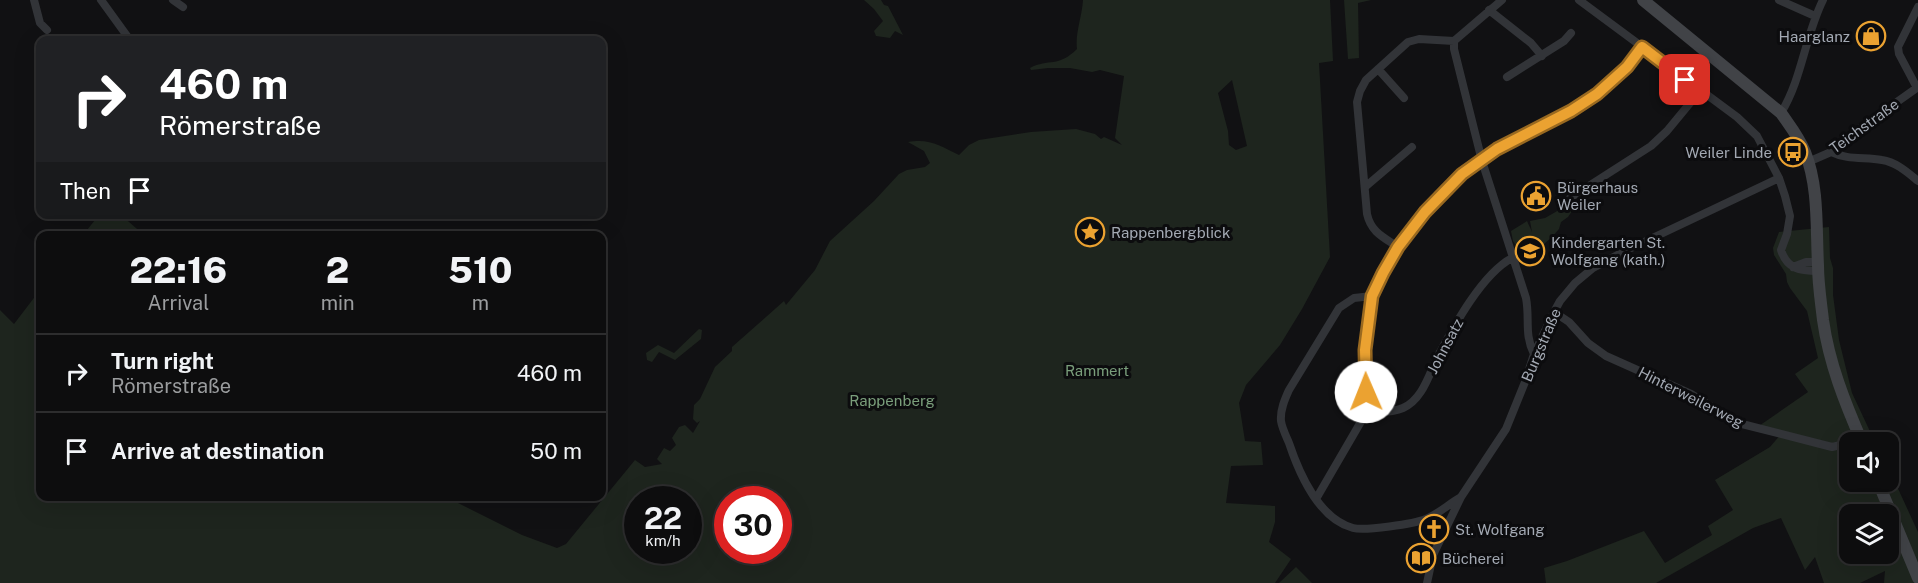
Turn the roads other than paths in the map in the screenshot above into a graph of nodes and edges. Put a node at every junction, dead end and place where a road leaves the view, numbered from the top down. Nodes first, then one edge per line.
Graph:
1 (34, 0) edge
2 (101, 0) edge
3 (173, 0) edge
4 (1502, 0) edge
5 (1579, 0) edge
6 (1643, 0) edge
7 (1779, 0) edge
8 (1823, 0) edge
9 (183, 7) dead end
10 (1918, 7) edge
11 (1489, 10) junction
12 (1815, 16) junction
13 (47, 30) dead end
14 (1570, 33) dead end
15 (127, 36) edge
16 (1454, 41) junction
17 (1642, 47) junction
18 (1542, 56) junction
19 (1378, 69) junction
20 (1508, 77) dead end
21 (1918, 88) edge
22 (1700, 91) junction
23 (1404, 98) dead end
24 (1781, 113) junction
25 (1412, 147) dead end
26 (1831, 152) junction
27 (1482, 161) junction
28 (1808, 162) junction
29 (1779, 178) junction
30 (1918, 181) edge
31 (1365, 187) junction
32 (1570, 198) dead end
33 (1398, 247) junction
34 (1512, 258) junction
35 (1818, 267) junction
36 (1372, 296) junction
37 (1554, 312) junction
38 (1534, 354) junction
39 (1366, 413) junction
40 (1858, 432) edge
41 (1839, 446) edge
42 (1882, 492) edge
43 (1461, 496) junction
44 (1316, 499) junction
45 (1918, 578) edge
46 (1427, 583) edge

1 - 13 street
2 - 15 street
3 - 9 street
4 - 11 street
5 - 17 street
6 - 24 main road
7 - 12 street
8 - 12 street
10 - 21 street
11 - 16 street
11 - 18 street
12 - 24 street
14 - 18 street
16 - 19 street
16 - 27 street
17 - 22 street
17 - 27 street
18 - 20 street
19 - 23 street
19 - 31 street
21 - 26 street, Teichstraße
22 - 29 street
22 - 32 street
24 - 28 main road
25 - 31 street
26 - 28 street, Teichstraße
26 - 30 street
27 - 33 street
27 - 34 street
28 - 35 main road
29 - 35 street
29 - 37 street, Burgstraße
31 - 33 street
33 - 36 street
34 - 38 street
34 - 39 street, Johnsatz
35 - 40 main road
36 - 39 street
36 - 44 street
37 - 38 street, Burgstraße
37 - 41 street, Hinterweilerweg
38 - 43 street, Burgstraße
39 - 44 street
42 - 45 main road
43 - 44 street
43 - 46 street, Burgstraße

